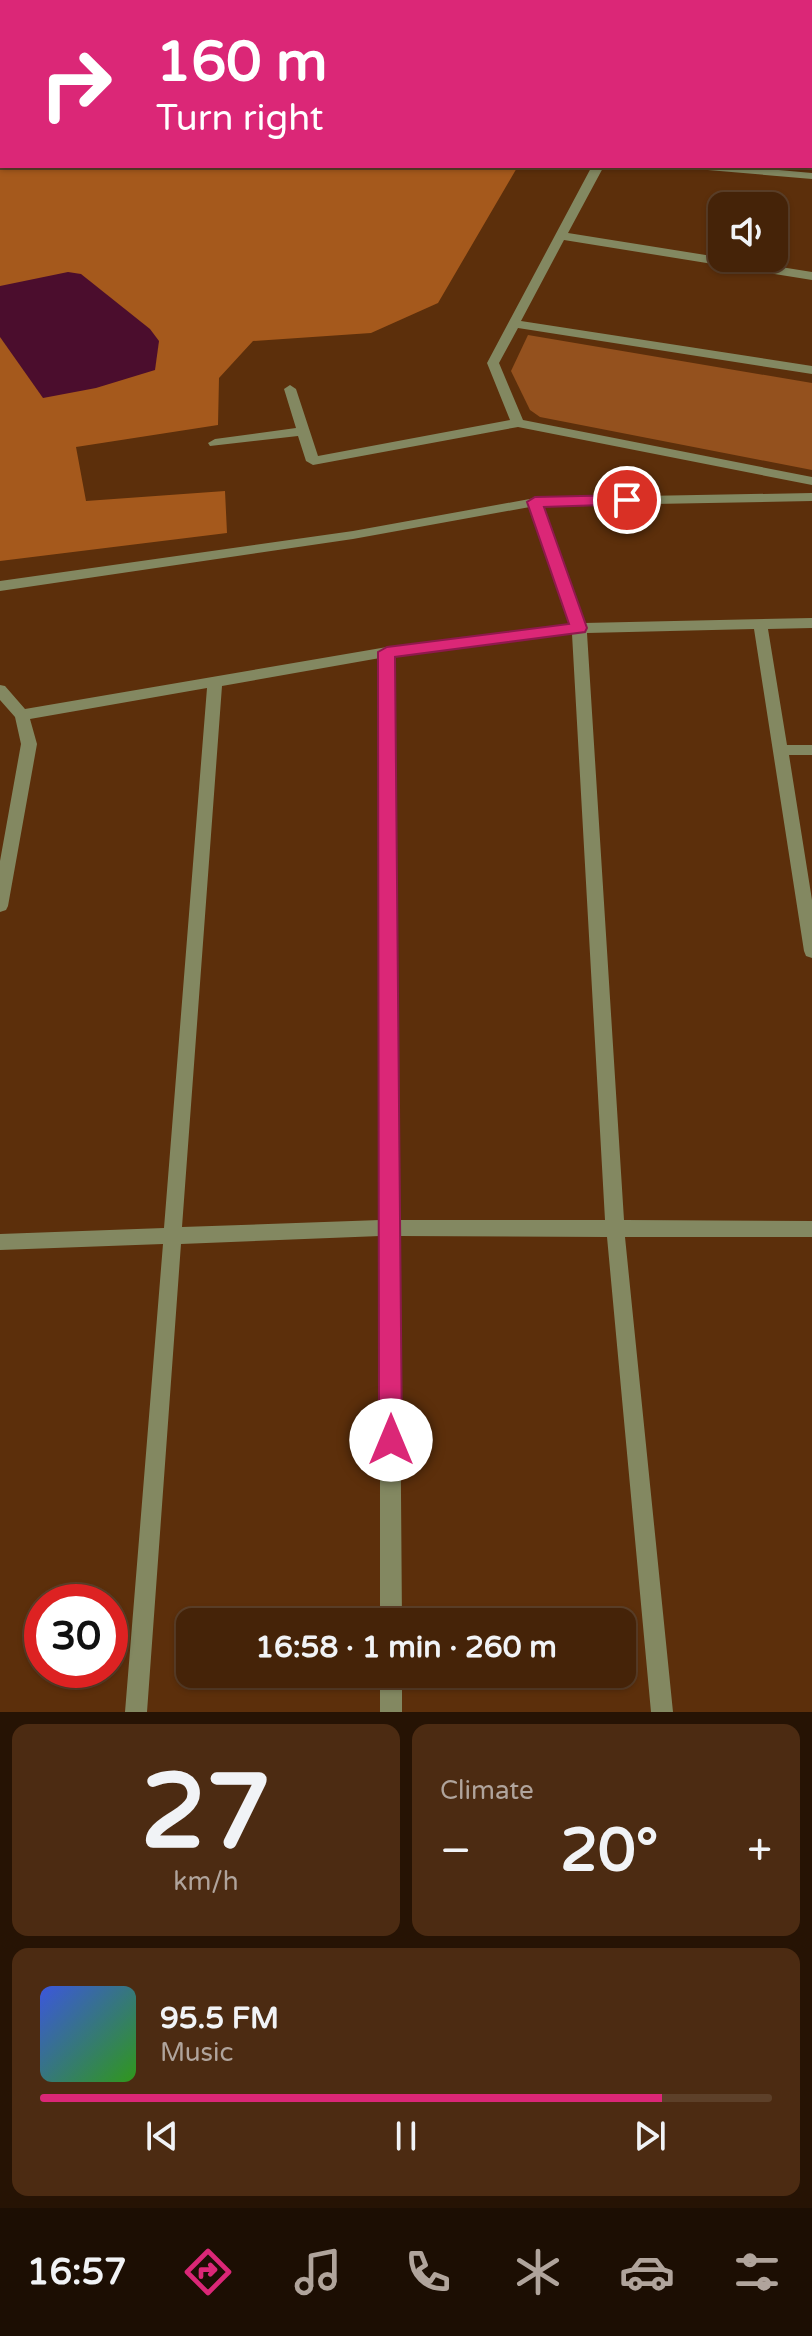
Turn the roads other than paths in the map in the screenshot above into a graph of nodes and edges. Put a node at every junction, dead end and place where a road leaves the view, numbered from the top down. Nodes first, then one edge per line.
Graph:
1 (597, 168) edge
2 (719, 168) edge
3 (812, 176) edge
4 (562, 236) junction
5 (812, 276) edge
6 (516, 324) junction
7 (812, 370) edge
8 (290, 389) dead end
9 (518, 423) junction
10 (304, 431) junction
11 (215, 443) dead end
12 (812, 481) edge
13 (812, 497) edge
14 (535, 502) junction
15 (0, 586) edge
16 (812, 623) edge
17 (760, 624) junction
18 (579, 628) junction
19 (387, 652) junction
20 (215, 682) junction
21 (0, 690) edge
22 (22, 715) junction
23 (780, 750) junction
24 (812, 750) edge
25 (806, 886) edge
26 (0, 906) edge
27 (812, 951) edge
28 (615, 1227) junction
29 (390, 1228) junction
30 (812, 1229) edge
31 (175, 1235) junction
32 (0, 1242) edge
33 (391, 1608) edge
34 (391, 1688) edge
35 (136, 1712) edge
36 (391, 1712) edge
37 (662, 1712) edge

1 - 4 street
2 - 3 street
4 - 5 street
4 - 6 street
6 - 7 street
6 - 9 street
8 - 10 street
9 - 10 street
9 - 12 street
10 - 11 street
13 - 14 street
14 - 15 street
14 - 18 street
16 - 17 street
17 - 18 street
17 - 23 street
18 - 19 street
18 - 28 street
19 - 20 street
19 - 29 street
20 - 22 street
20 - 31 street
21 - 22 street
22 - 26 street
23 - 24 street
23 - 25 street
25 - 27 street
28 - 29 street
28 - 30 street
28 - 37 street
29 - 31 street
29 - 33 street
31 - 32 street
31 - 35 street
34 - 36 street

